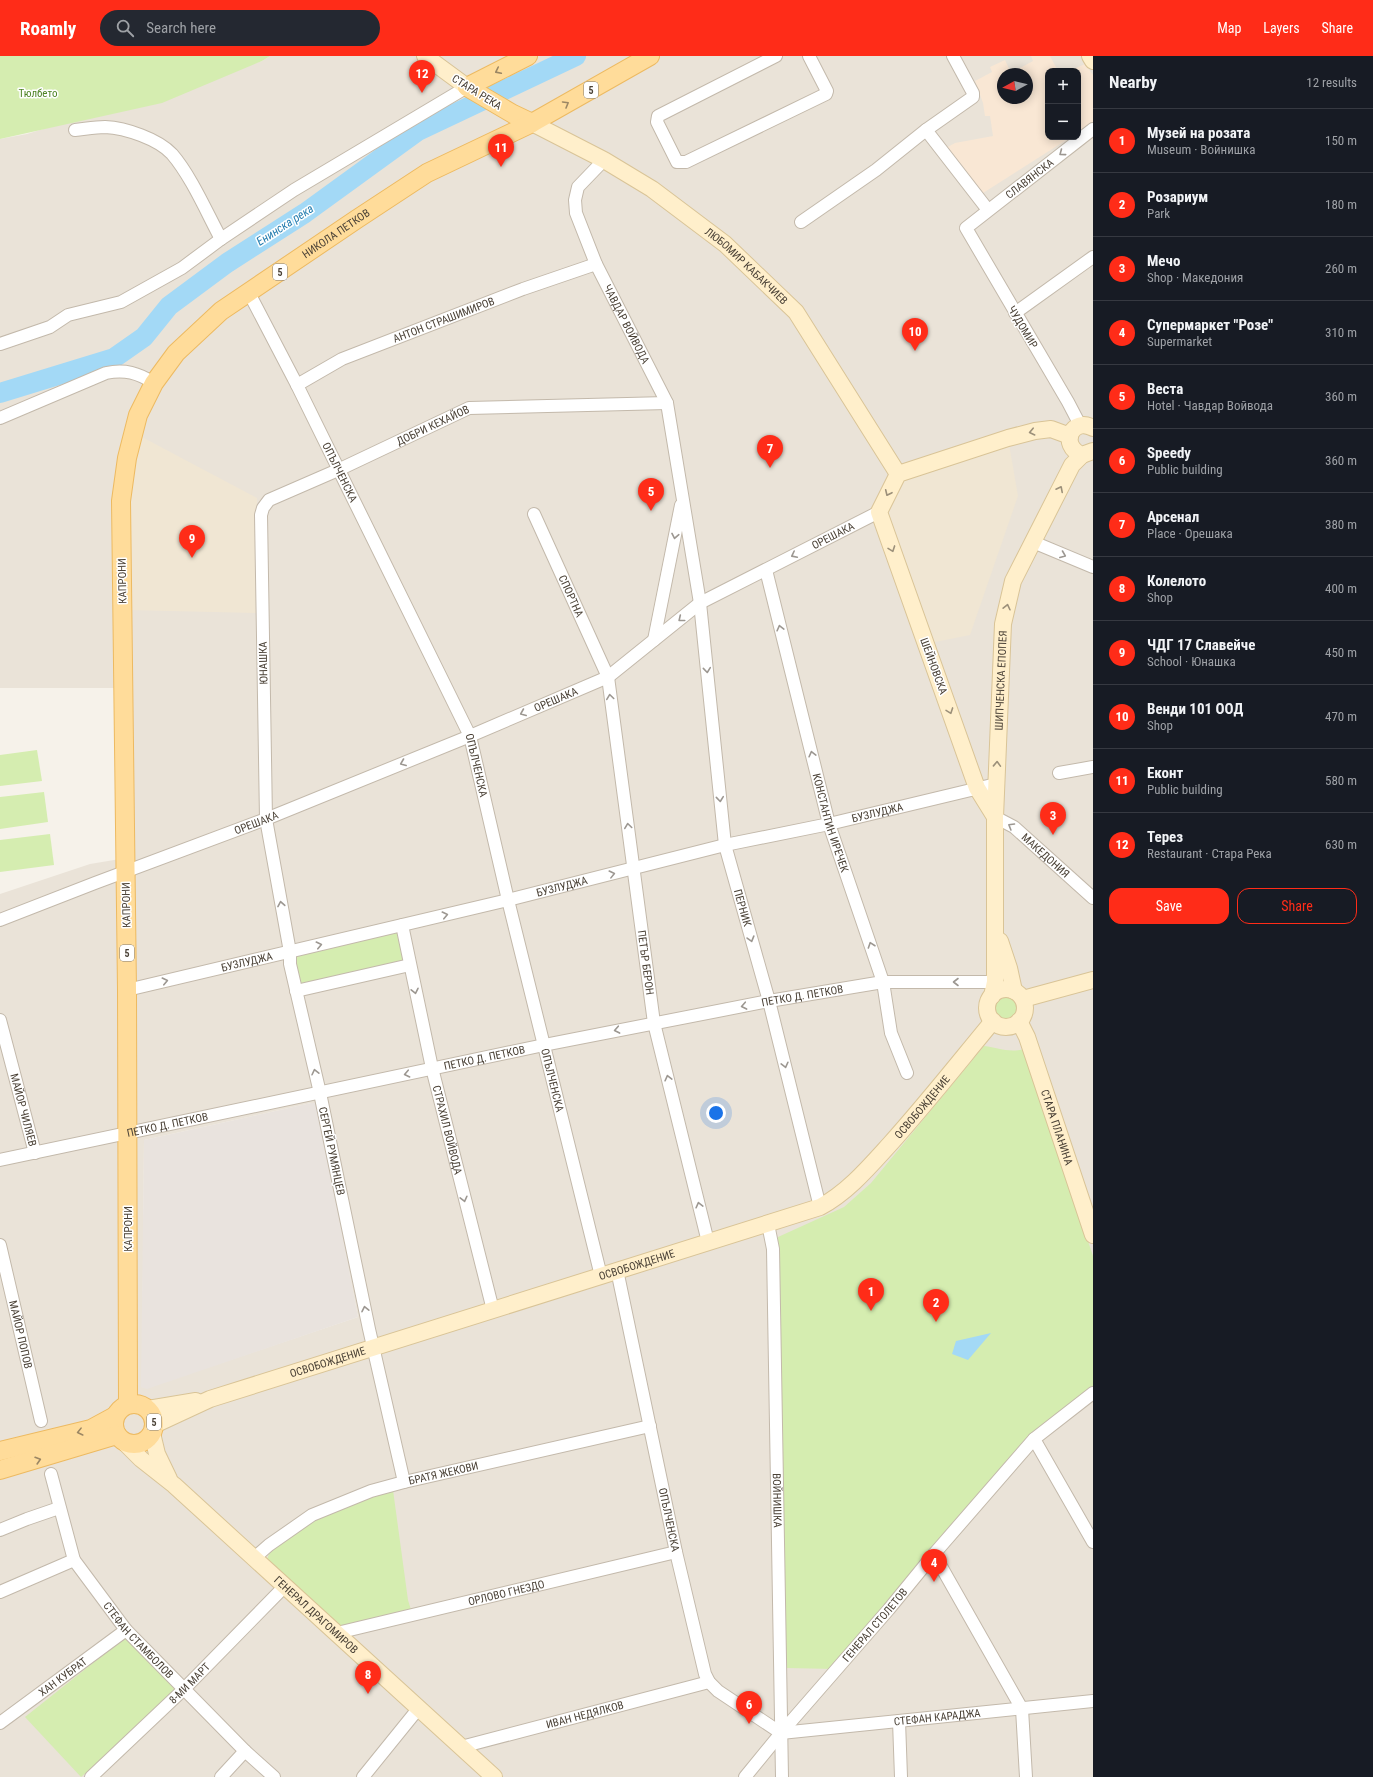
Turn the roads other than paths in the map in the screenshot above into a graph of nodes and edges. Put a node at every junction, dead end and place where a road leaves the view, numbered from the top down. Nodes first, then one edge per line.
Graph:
1 (425, 56) edge
2 (528, 56) edge
3 (650, 56) edge
4 (776, 56) edge
5 (809, 56) edge
6 (953, 56) edge
7 (1090, 56) edge
8 (1093, 61) edge
9 (472, 89) junction
10 (532, 123) junction
11 (1093, 129) edge
12 (75, 130) dead end
13 (926, 130) junction
14 (604, 160) junction
15 (988, 210) junction
16 (801, 222) dead end
17 (966, 228) joint
18 (221, 239) junction
19 (1093, 256) edge
20 (596, 264) junction
21 (249, 293) junction
22 (1015, 313) junction
23 (0, 344) edge
24 (154, 383) junction
25 (297, 385) junction
26 (667, 403) junction
27 (0, 418) edge
28 (1081, 430) edge
29 (1088, 453) edge
30 (338, 470) junction
31 (898, 474) junction
32 (683, 498) junction
33 (121, 501) joint
34 (263, 508) joint
35 (879, 512) junction
36 (534, 514) dead end
37 (1032, 542) junction
38 (1093, 567) edge
39 (766, 570) junction
40 (700, 603) junction
41 (654, 640) junction
42 (608, 677) junction
43 (470, 736) junction
44 (1093, 767) edge
45 (1059, 773) dead end
46 (996, 784) junction
47 (977, 788) junction
48 (995, 817) junction
49 (266, 819) junction
50 (829, 824) junction
51 (725, 845) junction
52 (634, 868) junction
53 (126, 872) junction
54 (1093, 898) edge
55 (508, 900) junction
56 (0, 920) edge
57 (402, 925) junction
58 (994, 926) junction
59 (290, 952) junction
60 (410, 965) junction
61 (1093, 980) edge
62 (883, 982) junction
63 (994, 989) junction
64 (127, 990) junction
65 (296, 991) junction
66 (1018, 995) junction
67 (769, 1001) junction
68 (0, 1020) edge
69 (993, 1021) junction
70 (1019, 1021) junction
71 (654, 1022) junction
72 (544, 1045) junction
73 (432, 1068) junction
74 (906, 1073) dead end
75 (320, 1093) junction
76 (127, 1134) junction
77 (35, 1153) junction
78 (0, 1160) edge
79 (820, 1207) junction
80 (768, 1224) junction
81 (1093, 1235) edge
82 (708, 1242) junction
83 (0, 1245) edge
84 (617, 1270) junction
85 (600, 1276) junction
86 (493, 1310) junction
87 (374, 1347) junction
88 (1093, 1393) edge
89 (122, 1410) junction
90 (41, 1421) dead end
91 (151, 1423) junction
92 (650, 1426) junction
93 (120, 1438) junction
94 (1034, 1439) junction
95 (0, 1451) edge
96 (0, 1470) edge
97 (51, 1474) dead end
98 (404, 1482) junction
99 (174, 1485) junction
100 (60, 1508) junction
101 (0, 1530) edge
102 (1093, 1542) edge
103 (676, 1552) junction
104 (934, 1554) junction
105 (253, 1559) junction
106 (74, 1560) junction
107 (284, 1587) junction
108 (0, 1592) edge
109 (126, 1630) junction
110 (336, 1633) junction
111 (709, 1682) junction
112 (184, 1689) junction
113 (1093, 1701) edge
114 (418, 1709) junction
115 (1022, 1709) junction
116 (899, 1721) junction
117 (0, 1723) edge
118 (781, 1733) junction
119 (461, 1747) junction
120 (245, 1751) junction
121 (91, 1777) edge
122 (221, 1777) edge
123 (274, 1777) edge
124 (363, 1777) edge
125 (494, 1777) edge
126 (745, 1777) edge
127 (782, 1777) edge
128 (901, 1777) edge
129 (1026, 1777) edge

1 - 9 main road, СТАРА РЕКА
2 -> 9 main road
10 -> 3 main road, НИКОЛА ПЕТКОВ / 5
4 - 5 street
6 - 13 street
7 - 8 main road
9 - 10 main road, СТАРА РЕКА
9 - 18 street
10 - 14 main road, ЛЮБОМИР КАБАКЧИЕВ
10 - 21 main road, НИКОЛА ПЕТКОВ / 5
11 -> 15 street, СЛАВЯНСКА
12 - 18 street
13 - 15 street
13 - 16 street
14 - 20 street, ЧАВДАР ВОЙВОДА
14 - 31 main road, ЛЮБОМИР КАБАКЧИЕВ
15 - 17 street, СЛАВЯНСКА
17 - 22 street, ЧУДОМИР
18 - 23 street
19 - 22 street
20 - 25 street, АНТОН СТРАШИМИРОВ
20 - 26 street, ЧАВДАР ВОЙВОДА
21 - 24 main road, НИКОЛА ПЕТКОВ / 5
21 - 25 street, ОПЪЛЧЕНСКА
22 - 28 street, ЧУДОМИР
24 - 27 street
24 - 33 main road, НИКОЛА ПЕТКОВ / 5
25 - 30 street, ОПЪЛЧЕНСКА
26 - 30 street, ДОБРИ КЕХАЙОВ
26 - 32 street, ЧАВДАР ВОЙВОДА
28 - 29 main road
28 -> 31 main road
37 -> 29 main road, ШИПЧЕНСКА ЕПОПЕЯ
30 - 34 street, ДОБРИ КЕХАЙОВ
30 - 43 street, ОПЪЛЧЕНСКА
31 -> 35 main road
32 - 40 street, ЧАВДАР ВОЙВОДА
32 -> 41 street, ЧАВДАР ВОЙВОДА
33 - 53 main road, КАПРОНИ / 5
34 - 49 street, ЮНАШКА
35 -> 39 street, ОРЕШАКА
35 -> 47 main road, ШЕЙНОВСКА
36 - 42 street, СПОРТНА
37 -> 38 street
46 -> 37 main road, ШИПЧЕНСКА ЕПОПЕЯ
39 - 40 street, ОРЕШАКА
50 -> 39 street, КОНСТАНТИН ИРЕЧЕК
40 -> 41 street, ОРЕШАКА
40 -> 51 street, ПЕРНИК
41 - 42 street, ОРЕШАКА
42 -> 43 street, ОРЕШАКА
52 -> 42 street, ПЕТЪР БЕРОН
43 -> 49 street, ОРЕШАКА
43 - 55 street, ОПЪЛЧЕНСКА
44 - 45 street
46 - 47 street, БУЗЛУДЖА
46 - 48 main road, ШИПЧЕНСКА ЕПОПЕЯ
47 - 48 main road, ШЕЙНОВСКА
47 - 50 street, БУЗЛУДЖА
54 -> 48 street, МАКЕДОНИЯ
48 - 58 main road, ШИПЧЕНСКА ЕПОПЕЯ
49 - 53 street, ОРЕШАКА
59 -> 49 street, СЕРГЕЙ РУМЯНЦЕВ
50 - 51 street, БУЗЛУДЖА
62 -> 50 street, КОНСТАНТИН ИРЕЧЕК
51 - 52 street, БУЗЛУДЖА
51 -> 67 street, ПЕРНИК
55 -> 52 street, БУЗЛУДЖА
52 - 71 street, ПЕТЪР БЕРОН
53 - 56 street, ОРЕШАКА
53 - 64 main road, КАПРОНИ / 5
57 -> 55 street, БУЗЛУДЖА
55 - 72 street, ОПЪЛЧЕНСКА
59 -> 57 street, БУЗЛУДЖА
57 - 60 street, СТРАХИЛ ВОЙВОДА
58 - 63 main road, ШИПЧЕНСКА ЕПОПЕЯ
58 - 66 main road, ШИПЧЕНСКА ЕПОПЕЯ
64 -> 59 street, БУЗЛУДЖА
59 - 65 street, СЕРГЕЙ РУМЯНЦЕВ
60 - 65 street
60 -> 73 street, СТРАХИЛ ВОЙВОДА
61 - 66 main road
63 -> 62 street, ПЕТКО Д. ПЕТКОВ
62 - 67 street, ПЕТКО Д. ПЕТКОВ
62 - 74 street, КОНСТАНТИН ИРЕЧЕК
63 - 66 main road
63 - 69 main road
64 - 76 main road, КАПРОНИ / 5
75 -> 65 street, СЕРГЕЙ РУМЯНЦЕВ
66 - 70 main road
67 -> 71 street, ПЕТКО Д. ПЕТКОВ
67 -> 79 street, ПЕРНИК
68 - 77 street, МАЙОР ЧИЛЯЕВ
69 - 70 main road
69 - 79 main road, ОСВОБОЖДЕНИЕ
70 - 81 main road, СТАРА ПЛАНИНА
71 -> 72 street, ПЕТКО Д. ПЕТКОВ
82 -> 71 street, ПЕТЪР БЕРОН
72 - 73 street, ПЕТКО Д. ПЕТКОВ
72 - 85 street, ОПЪЛЧЕНСКА
73 -> 75 street, ПЕТКО Д. ПЕТКОВ
73 -> 86 street, СТРАХИЛ ВОЙВОДА
75 - 76 street, ПЕТКО Д. ПЕТКОВ
87 -> 75 street, СЕРГЕЙ РУМЯНЦЕВ
76 - 77 street, ПЕТКО Д. ПЕТКОВ
76 - 89 main road, КАПРОНИ / 5
77 - 78 street, ПЕТКО Д. ПЕТКОВ
79 - 80 main road, ОСВОБОЖДЕНИЕ
80 - 82 main road, ОСВОБОЖДЕНИЕ
80 - 118 street, ВОЙНИШКА
82 - 84 main road, ОСВОБОЖДЕНИЕ
83 - 90 street, МАЙОР ПОПОВ
84 - 85 main road, ОСВОБОЖДЕНИЕ
84 - 92 street, ОПЪЛЧЕНСКА
85 - 86 main road, ОСВОБОЖДЕНИЕ
86 - 87 main road, ОСВОБОЖДЕНИЕ
87 - 91 main road, ОСВОБОЖДЕНИЕ
87 - 98 street, СЕРГЕЙ РУМЯНЦЕВ
88 - 94 street, ГЕНЕРАЛ СТОЛЕТОВ
89 - 91 main road, 5
89 - 93 main road, 5
89 -> 95 main road
91 - 93 main road, 5
91 - 99 main road, ГЕНЕРАЛ ДРАГОМИРОВ
92 - 98 street, БРАТЯ ЖЕКОВИ
92 - 103 street, ОПЪЛЧЕНСКА
96 -> 93 main road, 5
93 - 99 main road, ГЕНЕРАЛ ДРАГОМИРОВ
94 - 102 street
94 - 104 street, ГЕНЕРАЛ СТОЛЕТОВ
97 - 100 street, СТЕФАН СТАМБОЛОВ
98 - 105 street, БРАТЯ ЖЕКОВИ
99 - 105 main road, ГЕНЕРАЛ ДРАГОМИРОВ
100 - 101 street
100 - 106 street, СТЕФАН СТАМБОЛОВ
103 - 110 street, ОРЛОВО ГНЕЗДО
103 - 111 street, ОПЪЛЧЕНСКА
104 - 115 street
104 - 118 street, ГЕНЕРАЛ СТОЛЕТОВ
105 - 107 main road, ГЕНЕРАЛ ДРАГОМИРОВ
106 - 108 street
106 - 109 street, СТЕФАН СТАМБОЛОВ
107 - 110 main road, ГЕНЕРАЛ ДРАГОМИРОВ
107 - 112 street, 8-МИ МАРТ
109 - 112 street, СТЕФАН СТАМБОЛОВ
109 - 117 street, ХАН КУБРАТ
110 - 114 main road, ГЕНЕРАЛ ДРАГОМИРОВ
111 - 118 street, ОПЪЛЧЕНСКА
111 - 119 street, ИВАН НЕДЯЛКОВ
112 - 120 street, СТЕФАН СТАМБОЛОВ
112 - 121 street, 8-МИ МАРТ
113 - 115 street, СТЕФАН КАРАДЖА
114 - 119 main road, ГЕНЕРАЛ ДРАГОМИРОВ
114 - 124 street
115 - 116 street, СТЕФАН КАРАДЖА
115 - 129 street
116 - 118 street, СТЕФАН КАРАДЖА
116 - 128 street
118 - 126 street, ГЕНЕРАЛ СТОЛЕТОВ
118 - 127 street, ВОЙНИШКА
119 - 125 main road, ГЕНЕРАЛ ДРАГОМИРОВ
120 - 122 street
120 - 123 street, СТЕФАН СТАМБОЛОВ

